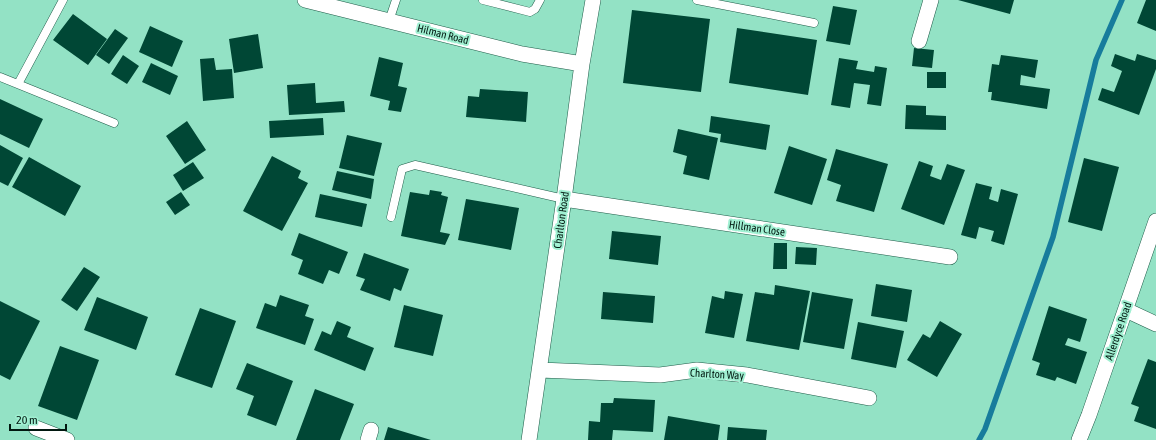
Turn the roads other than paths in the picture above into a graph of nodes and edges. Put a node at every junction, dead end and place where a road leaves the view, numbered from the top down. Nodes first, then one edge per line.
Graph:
1 (63, 0) edge
2 (306, 0) edge
3 (396, 0) edge
4 (483, 0) edge
5 (540, 0) edge
6 (593, 0) edge
7 (697, 0) edge
8 (931, 0) edge
9 (389, 21) junction
10 (814, 22) dead end
11 (919, 41) dead end
12 (582, 64) junction
13 (0, 77) edge
14 (18, 84) junction
15 (114, 123) dead end
16 (564, 199) junction
17 (391, 217) dead end
18 (1156, 221) edge
19 (950, 257) dead end
20 (1126, 310) junction
21 (1156, 324) edge
22 (540, 370) junction
23 (869, 398) dead end
24 (36, 428) dead end
25 (67, 440) edge
26 (529, 440) edge
27 (1079, 440) edge

1 - 14 lane
2 - 9 street, Hilman Road
3 - 9 lane
4 - 5 lane
6 - 12 street, Charlton Road
7 - 10 lane
8 - 11 street
9 - 12 street, Hilman Road
12 - 16 street, Charlton Road
13 - 14 lane
14 - 15 lane
16 - 17 lane
16 - 19 street, Hillman Close
16 - 22 street, Charlton Road
18 - 20 street, Allerdyce Road
20 - 21 street
20 - 27 street, Allerdyce Road
22 - 23 street, Charlton Way
22 - 26 street, Charlton Road
24 - 25 street

